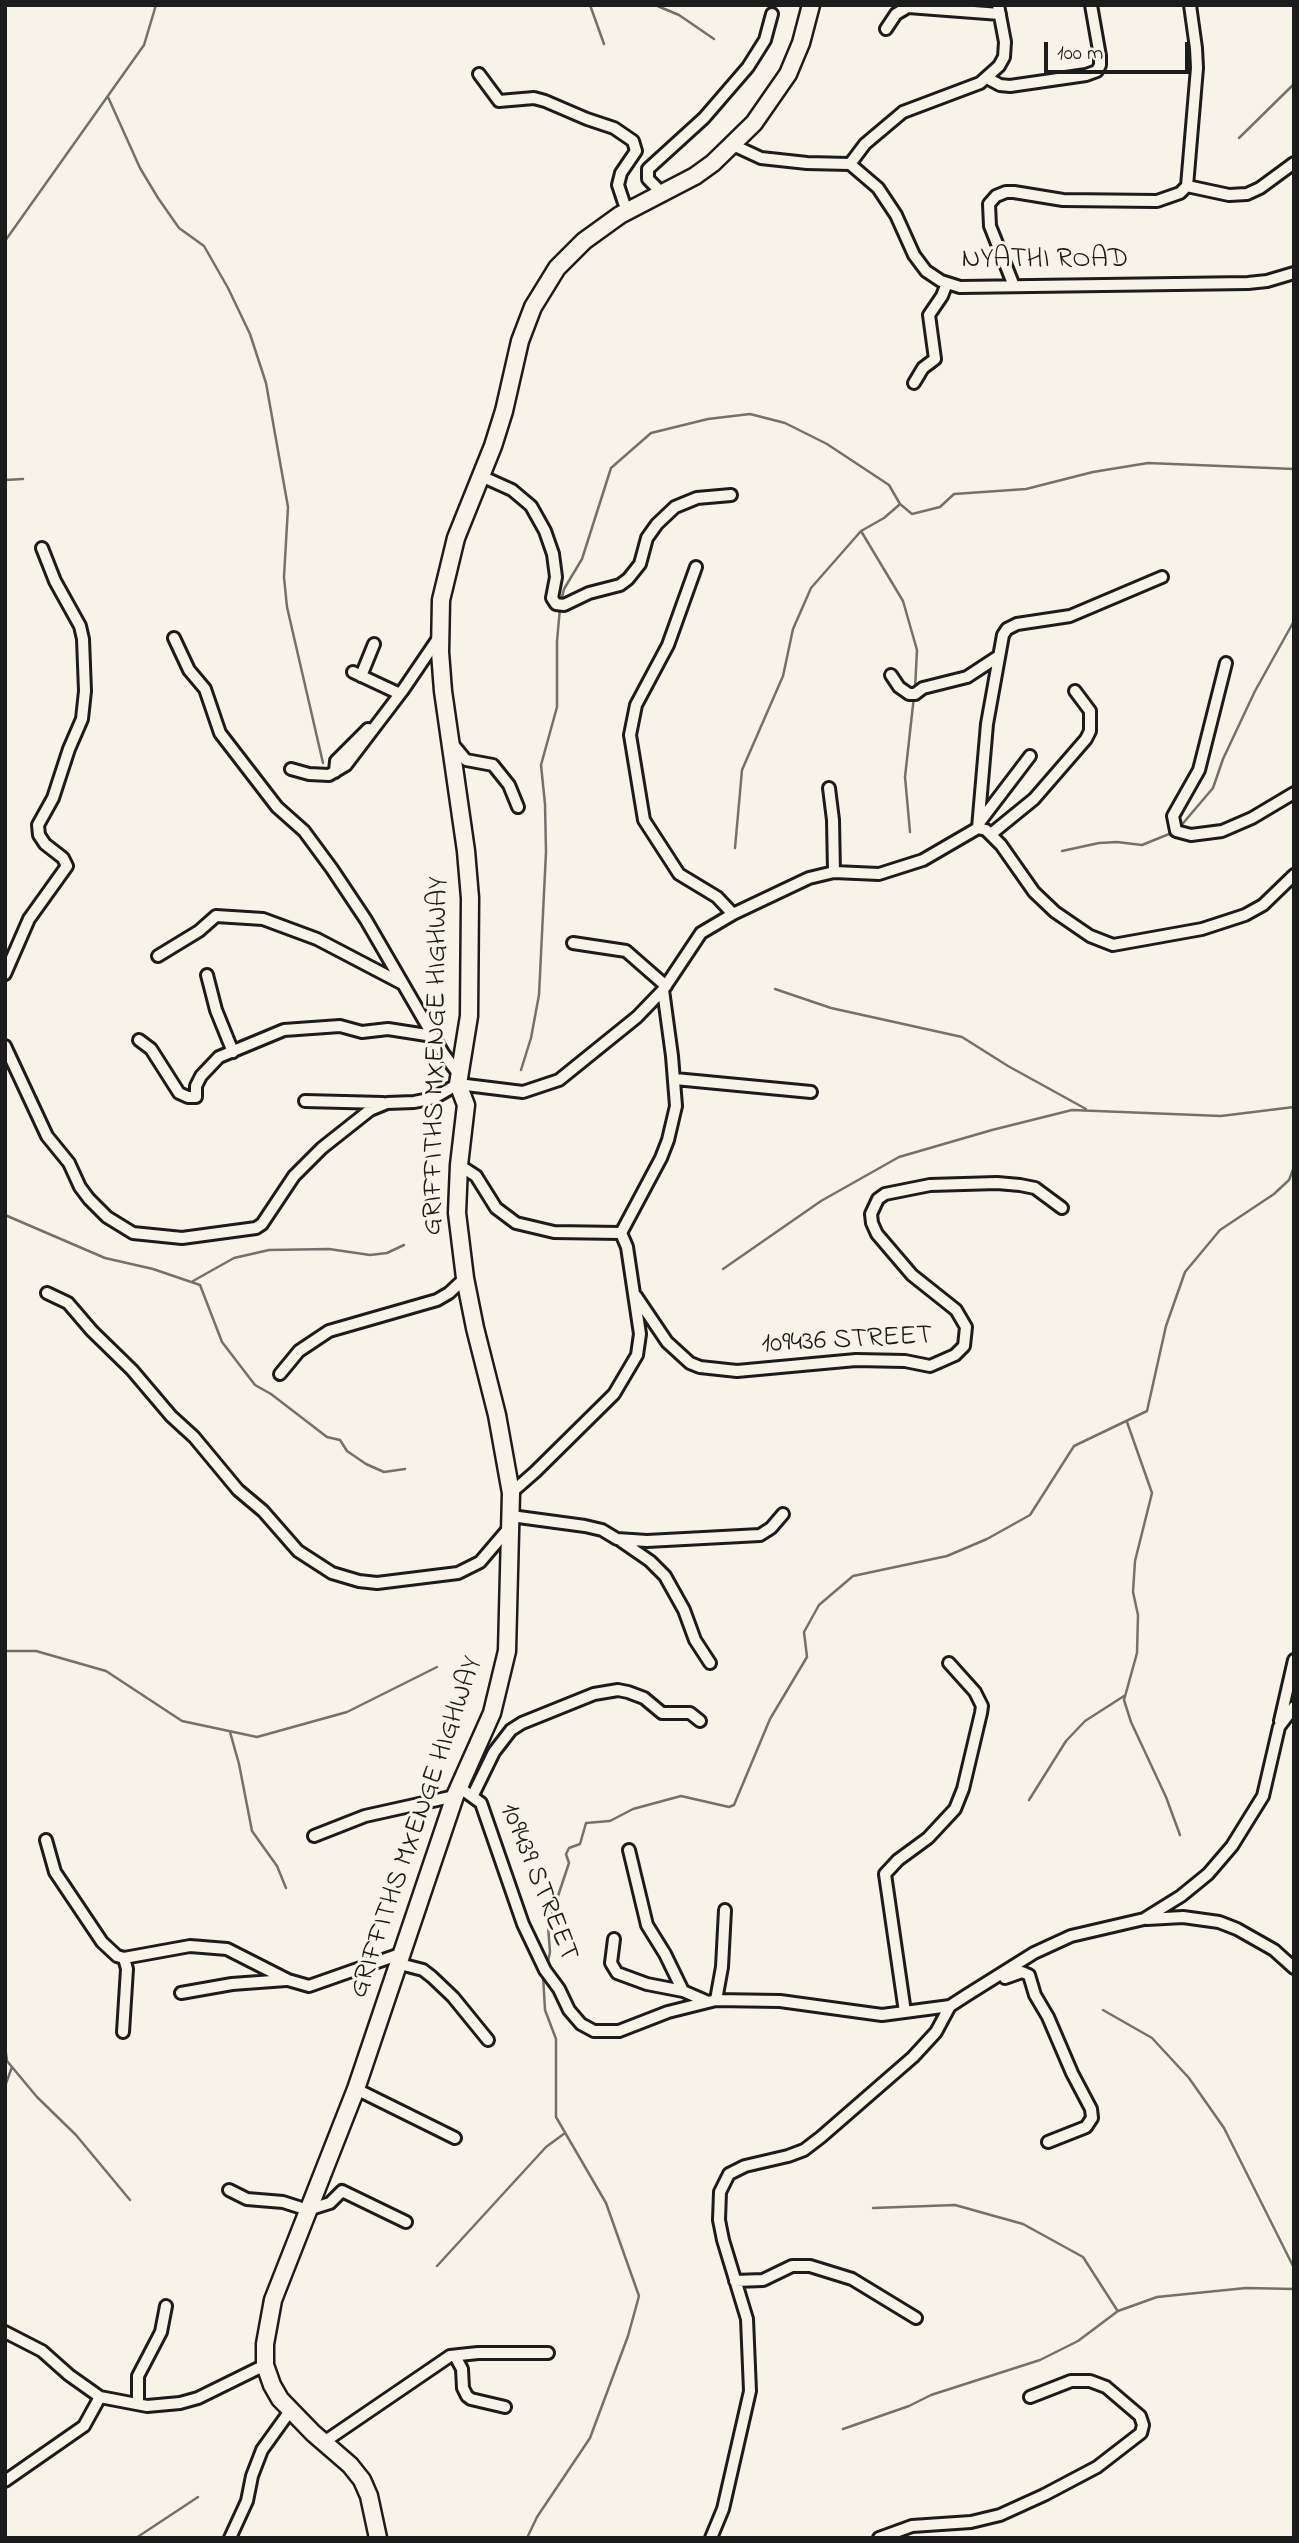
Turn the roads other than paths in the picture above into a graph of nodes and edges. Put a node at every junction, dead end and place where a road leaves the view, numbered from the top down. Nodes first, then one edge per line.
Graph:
1 (811, 5) edge
2 (1091, 5) edge
3 (1190, 5) edge
4 (999, 10) edge
5 (772, 14) dead end
6 (886, 29) dead end
7 (479, 74) dead end
8 (987, 78) junction
9 (733, 145) junction
10 (1294, 163) edge
11 (850, 164) junction
12 (1187, 186) junction
13 (662, 193) junction
14 (623, 214) junction
15 (1294, 273) edge
16 (947, 283) junction
17 (1014, 286) junction
18 (914, 383) dead end
19 (481, 476) junction
20 (731, 495) dead end
21 (41, 548) dead end
22 (696, 567) dead end
23 (1162, 577) dead end
24 (440, 635) junction
25 (174, 638) dead end
26 (374, 644) dead end
27 (999, 656) junction
28 (1226, 663) dead end
29 (891, 675) dead end
30 (1075, 691) dead end
31 (399, 696) junction
32 (449, 740) junction
33 (1030, 756) dead end
34 (323, 763) dead end
35 (291, 769) dead end
36 (331, 774) junction
37 (829, 788) dead end
38 (1294, 793) edge
39 (518, 807) dead end
40 (979, 826) junction
41 (991, 834) junction
42 (834, 872) junction
43 (1294, 875) edge
44 (733, 914) junction
45 (573, 943) dead end
46 (158, 956) dead end
47 (5, 974) edge
48 (207, 975) dead end
49 (401, 983) junction
50 (665, 988) junction
51 (433, 1036) junction
52 (139, 1040) dead end
53 (5, 1046) edge
54 (233, 1052) junction
55 (675, 1079) junction
56 (458, 1084) junction
57 (811, 1092) dead end
58 (305, 1101) dead end
59 (387, 1103) junction
60 (458, 1166) junction
61 (1062, 1208) dead end
62 (621, 1233) junction
63 (465, 1278) junction
64 (47, 1293) dead end
65 (634, 1294) junction
66 (280, 1374) dead end
67 (511, 1493) junction
68 (783, 1514) dead end
69 (511, 1521) junction
70 (617, 1539) junction
71 (1294, 1660) edge
72 (709, 1662) dead end
73 (949, 1663) dead end
74 (1294, 1707) edge
75 (700, 1721) dead end
76 (1279, 1727) junction
77 (463, 1793) junction
78 (314, 1836) dead end
79 (46, 1840) dead end
80 (629, 1850) dead end
81 (725, 1910) dead end
82 (1144, 1919) junction
83 (614, 1939) dead end
84 (124, 1958) junction
85 (401, 1959) junction
86 (1294, 1968) edge
87 (288, 1980) junction
88 (979, 1988) junction
89 (683, 1991) junction
90 (181, 1993) dead end
91 (711, 2000) junction
92 (950, 2006) junction
93 (905, 2012) junction
94 (122, 2032) dead end
95 (488, 2040) dead end
96 (356, 2090) junction
97 (455, 2138) dead end
98 (1048, 2141) dead end
99 (229, 2190) dead end
100 (308, 2210) junction
101 (406, 2222) dead end
102 (734, 2281) junction
103 (166, 2306) dead end
104 (916, 2318) dead end
105 (5, 2332) edge
106 (548, 2353) dead end
107 (455, 2356) junction
108 (265, 2365) junction
109 (100, 2397) junction
110 (1030, 2397) dead end
111 (138, 2404) junction
112 (505, 2407) dead end
113 (290, 2411) junction
114 (324, 2442) junction
115 (5, 2481) edge
116 (230, 2538) edge
117 (378, 2538) edge
118 (711, 2538) edge
119 (879, 2538) edge

1 - 9 street, GRIFFITHS MXENGE HIGHWAY
2 - 8 street
3 - 12 street
4 - 6 street
4 - 8 street
5 - 13 street
7 - 14 street
8 - 11 street
9 - 11 street
9 - 13 street, GRIFFITHS MXENGE HIGHWAY
10 - 12 street
11 - 16 street, NYATHI ROAD
12 - 17 street
13 - 14 street, GRIFFITHS MXENGE HIGHWAY
14 - 19 street, GRIFFITHS MXENGE HIGHWAY
15 - 17 street, NYATHI ROAD
16 - 17 street, NYATHI ROAD
16 - 18 street
19 - 20 street
19 - 24 street, GRIFFITHS MXENGE HIGHWAY
21 - 47 street
22 - 44 street
23 - 27 street
24 - 31 street
24 - 32 street, GRIFFITHS MXENGE HIGHWAY
25 - 49 street
26 - 31 street
27 - 29 street
27 - 40 street
28 - 38 street
30 - 41 street
31 - 36 street
32 - 39 street
32 - 56 street, GRIFFITHS MXENGE HIGHWAY
33 - 40 street
34 - 36 street
35 - 36 street
37 - 42 street
40 - 41 street
40 - 42 street
41 - 43 street
42 - 44 street
44 - 50 street
45 - 50 street
46 - 49 street
48 - 54 street
49 - 51 street
50 - 55 street
50 - 56 street
51 - 54 street
51 - 56 street
52 - 54 street
53 - 59 street
55 - 57 street
55 - 62 street
56 - 59 street
56 - 60 street, GRIFFITHS MXENGE HIGHWAY
58 - 59 street
60 - 62 street
60 - 63 street, GRIFFITHS MXENGE HIGHWAY
61 - 65 street, 109436 STREET
62 - 65 street
63 - 66 street
63 - 67 street, GRIFFITHS MXENGE HIGHWAY
64 - 69 street
65 - 67 street
67 - 69 street, GRIFFITHS MXENGE HIGHWAY
68 - 70 street
69 - 70 street
69 - 77 street, GRIFFITHS MXENGE HIGHWAY
70 - 72 street
71 - 76 street
73 - 93 street
74 - 76 street
75 - 77 street
76 - 82 street
77 - 78 street
77 - 85 street, GRIFFITHS MXENGE HIGHWAY
77 - 91 street, 109439 STREET
79 - 84 street
80 - 89 street
81 - 91 street
82 - 86 street
82 - 88 street
83 - 89 street
84 - 87 street
84 - 94 street
85 - 87 street
85 - 95 street
85 - 96 street, GRIFFITHS MXENGE HIGHWAY
87 - 90 street
88 - 92 street
88 - 98 street
89 - 91 street
91 - 93 street
92 - 93 street
92 - 102 street
96 - 97 street
96 - 100 street, GRIFFITHS MXENGE HIGHWAY
99 - 100 street
100 - 101 street
100 - 108 street, GRIFFITHS MXENGE HIGHWAY
102 - 104 street
102 - 118 street
103 - 111 street
105 - 109 street
106 - 107 street
107 - 112 street
107 - 114 street
108 - 111 street
108 - 113 street, GRIFFITHS MXENGE HIGHWAY
109 - 111 street
109 - 115 street
110 - 119 street
113 - 114 street, GRIFFITHS MXENGE HIGHWAY
113 - 116 street
114 - 117 street, GRIFFITHS MXENGE HIGHWAY

